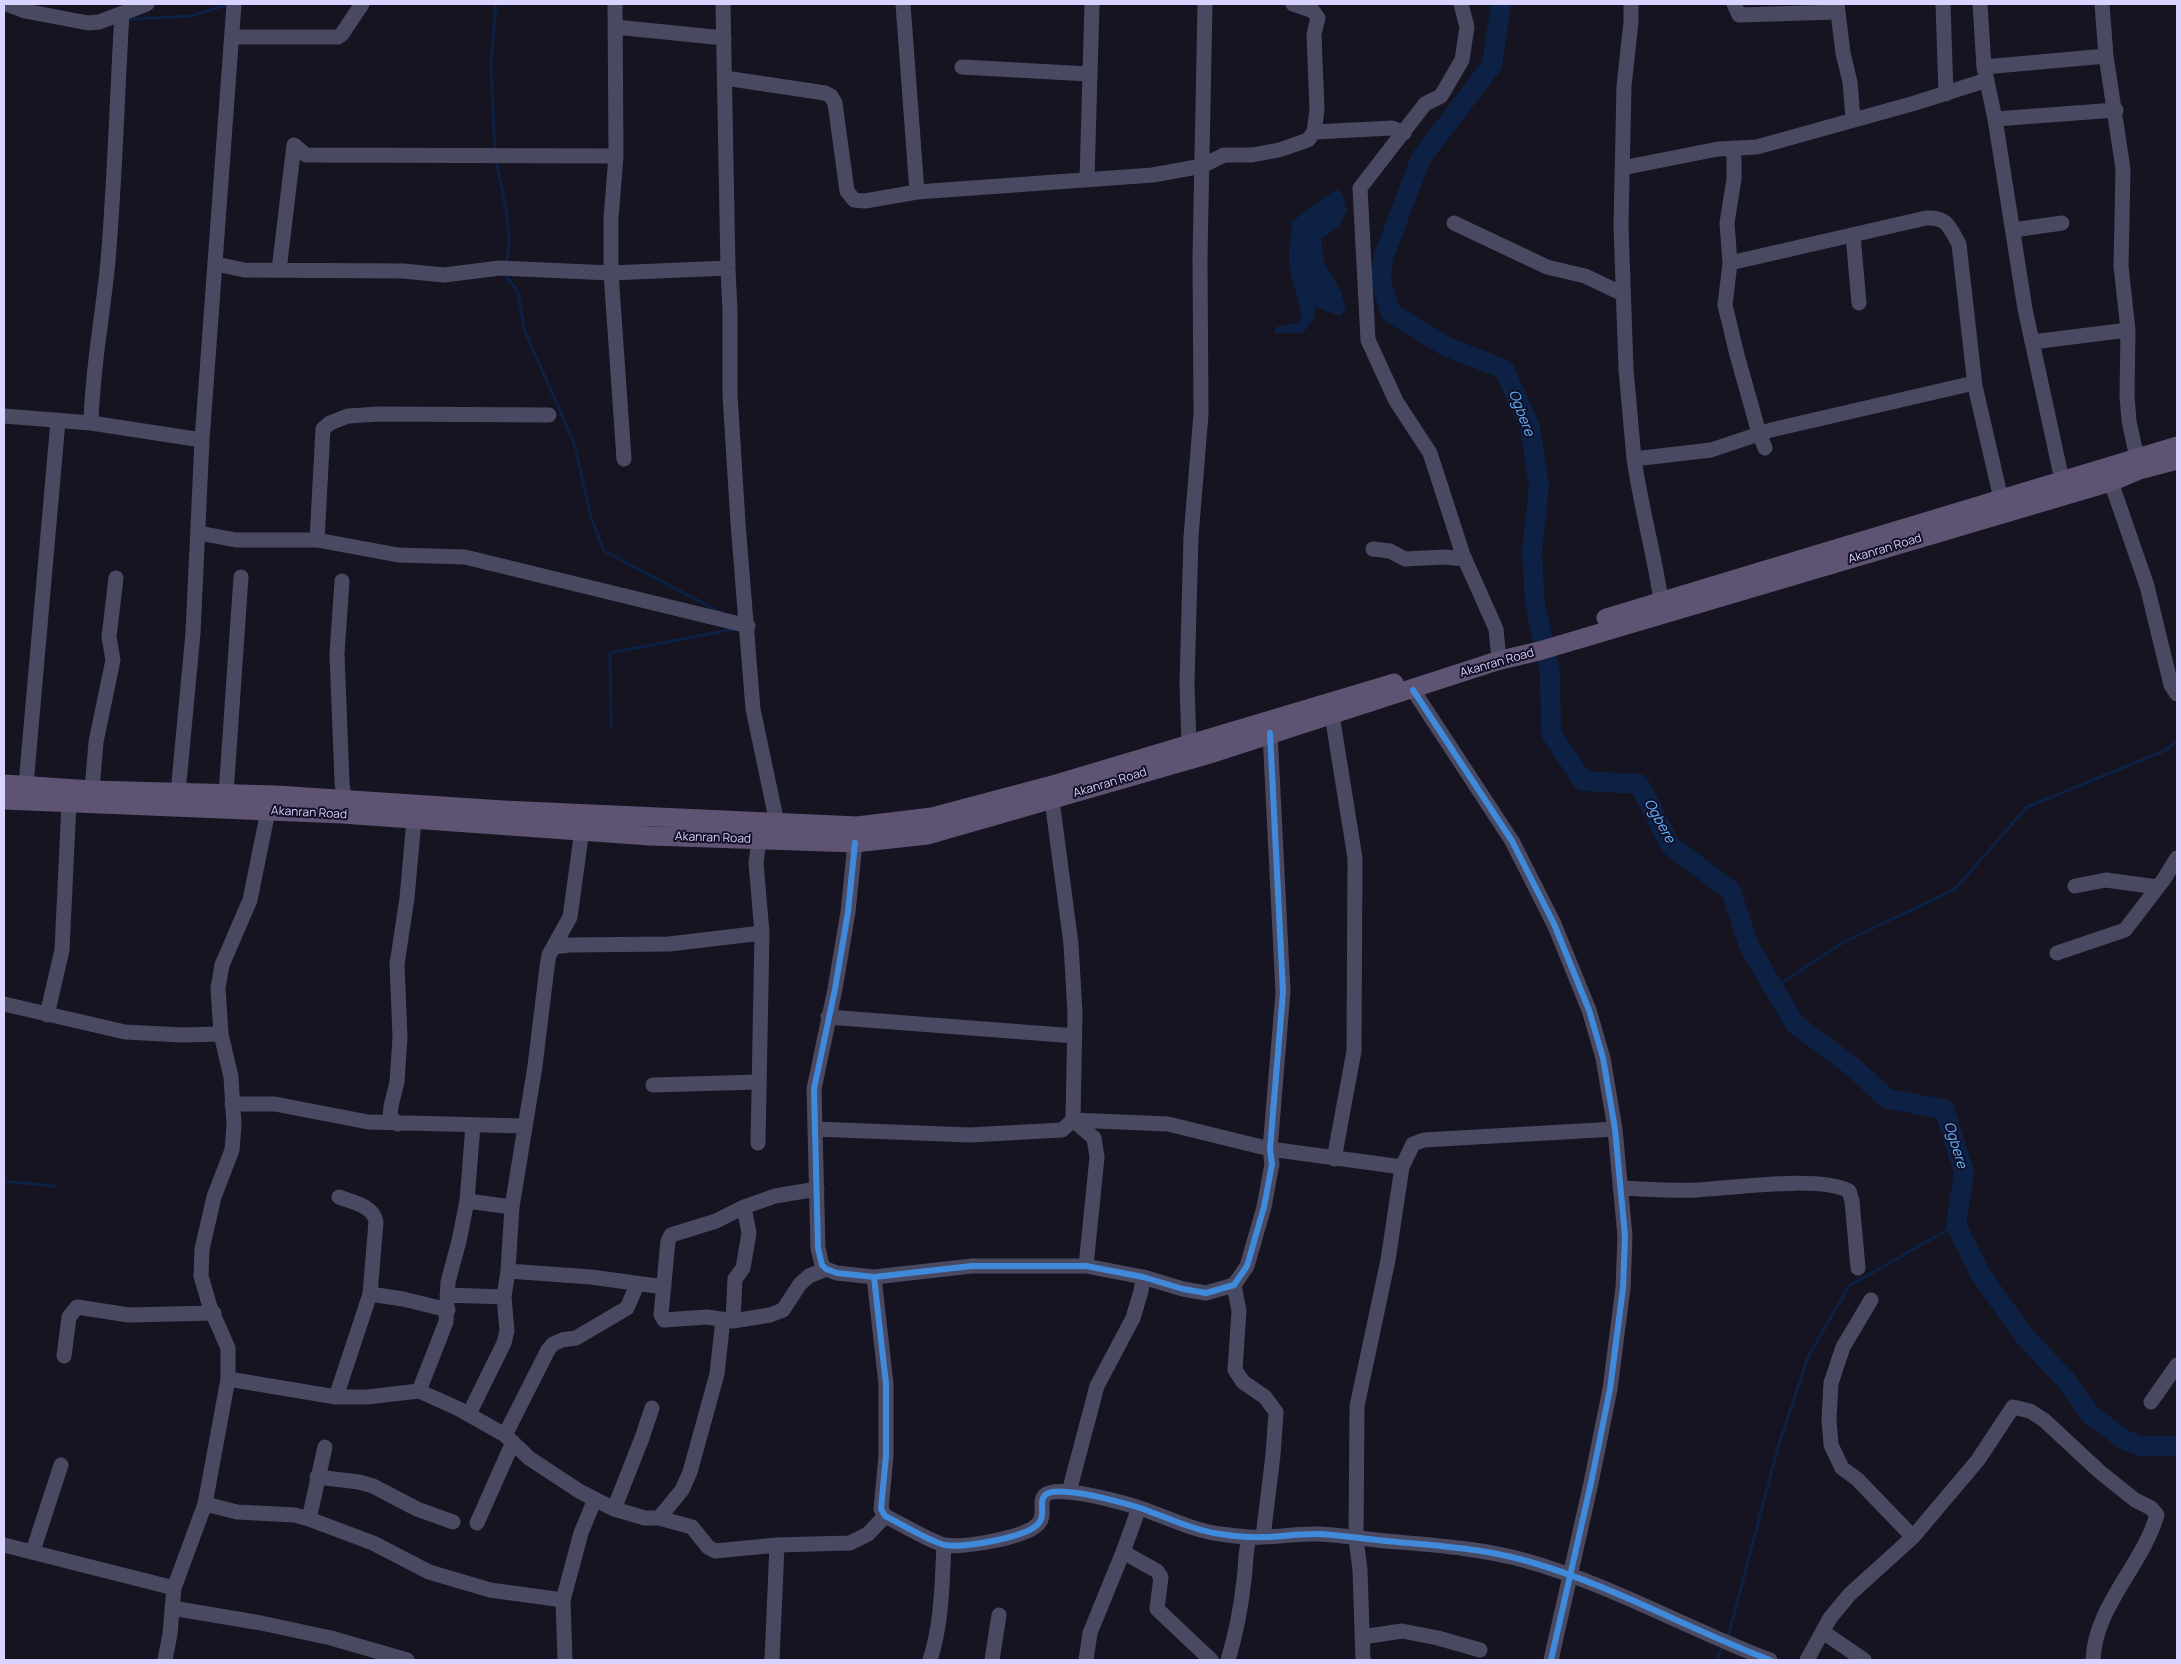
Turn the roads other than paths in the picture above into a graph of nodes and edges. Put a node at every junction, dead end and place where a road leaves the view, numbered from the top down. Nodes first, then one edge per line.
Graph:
1 (6, 4) edge
2 (146, 4) edge
3 (362, 4) edge
4 (615, 4) edge
5 (723, 4) edge
6 (903, 4) edge
7 (1092, 4) edge
8 (1205, 4) edge
9 (1293, 4) edge
10 (1461, 4) edge
11 (1631, 4) edge
12 (1734, 4) edge
13 (1943, 4) edge
14 (1980, 4) edge
15 (2102, 4) edge
16 (234, 5) edge
17 (1838, 8) edge
18 (113, 12) edge
19 (615, 27) junction
20 (232, 37) junction
21 (724, 38) junction
22 (2106, 56) junction
23 (962, 67) dead end
24 (1089, 74) junction
25 (1985, 74) junction
26 (725, 78) junction
27 (1946, 94) junction
28 (2116, 110) junction
29 (1853, 119) junction
30 (1995, 120) junction
31 (1314, 132) junction
32 (1404, 133) junction
33 (1734, 148) junction
34 (616, 156) junction
35 (1202, 166) junction
36 (1622, 168) junction
37 (1087, 179) junction
38 (917, 192) junction
39 (1454, 223) dead end
40 (2062, 223) dead end
41 (2012, 230) junction
42 (1853, 235) junction
43 (1730, 263) junction
44 (216, 264) junction
45 (728, 268) junction
46 (279, 270) junction
47 (611, 273) junction
48 (1623, 294) junction
49 (1859, 303) dead end
50 (2128, 330) junction
51 (2032, 342) junction
52 (1974, 383) junction
53 (549, 415) dead end
54 (4, 416) edge
55 (58, 421) junction
56 (90, 424) junction
57 (1759, 433) junction
58 (202, 440) junction
59 (2177, 446) edge
60 (1765, 448) dead end
61 (2137, 458) junction
62 (624, 459) dead end
63 (1634, 459) junction
64 (2177, 460) edge
65 (2062, 480) junction
66 (2111, 482) junction
67 (2002, 499) junction
68 (199, 533) junction
69 (317, 540) junction
70 (1373, 549) dead end
71 (1465, 559) junction
72 (1810, 563) junction
73 (241, 577) dead end
74 (116, 578) dead end
75 (342, 581) dead end
76 (1661, 600) junction
77 (748, 626) junction
78 (1559, 639) junction
79 (1537, 645) junction
80 (1498, 650) junction
81 (1413, 690) junction
82 (2177, 694) edge
83 (1332, 715) junction
84 (1270, 734) junction
85 (1190, 744) junction
86 (4, 784) edge
87 (92, 790) junction
88 (25, 793) junction
89 (178, 793) junction
90 (226, 794) junction
91 (344, 799) junction
92 (4, 800) edge
93 (1052, 800) junction
94 (69, 802) junction
95 (268, 811) junction
96 (414, 820) junction
97 (777, 823) junction
98 (725, 829) junction
99 (582, 830) junction
100 (759, 840) junction
101 (855, 842) junction
102 (2177, 858) edge
103 (2075, 886) dead end
104 (2157, 887) junction
105 (762, 933) junction
106 (554, 947) junction
107 (2056, 953) dead end
108 (4, 1004) edge
109 (47, 1015) junction
110 (828, 1017) junction
111 (221, 1034) junction
112 (1075, 1036) junction
113 (758, 1082) junction
114 (653, 1085) dead end
115 (232, 1104) junction
116 (1073, 1120) junction
117 (398, 1124) junction
118 (473, 1125) junction
119 (524, 1126) junction
120 (816, 1128) junction
121 (1615, 1128) junction
122 (758, 1143) dead end
123 (1270, 1149) junction
124 (1334, 1159) junction
125 (1402, 1167) junction
126 (1620, 1188) junction
127 (817, 1190) junction
128 (339, 1197) dead end
129 (467, 1201) junction
130 (512, 1207) junction
131 (744, 1207) junction
132 (1086, 1266) junction
133 (1858, 1268) dead end
134 (826, 1269) junction
135 (508, 1270) junction
136 (874, 1277) junction
137 (1143, 1277) junction
138 (637, 1285) junction
139 (1234, 1285) junction
140 (664, 1286) junction
141 (370, 1294) junction
142 (504, 1297) junction
143 (1871, 1300) dead end
144 (447, 1303) junction
145 (214, 1313) junction
146 (728, 1320) junction
147 (64, 1356) dead end
148 (2177, 1365) edge
149 (228, 1379) junction
150 (419, 1391) junction
151 (336, 1397) junction
152 (2151, 1402) dead end
153 (652, 1408) dead end
154 (470, 1414) junction
155 (509, 1438) junction
156 (326, 1447) dead end
157 (61, 1465) dead end
158 (317, 1478) junction
159 (1069, 1492) junction
160 (595, 1499) junction
161 (205, 1504) junction
162 (1139, 1508) junction
163 (614, 1509) junction
164 (885, 1516) junction
165 (659, 1518) junction
166 (309, 1519) junction
167 (453, 1522) dead end
168 (477, 1523) dead end
169 (1913, 1537) junction
170 (1256, 1538) junction
171 (1356, 1539) junction
172 (4, 1545) edge
173 (777, 1545) junction
174 (944, 1545) junction
175 (33, 1552) junction
176 (1123, 1552) junction
177 (1570, 1576) junction
178 (174, 1588) junction
179 (563, 1600) junction
180 (172, 1608) junction
181 (999, 1615) dead end
182 (1823, 1632) junction
183 (1362, 1637) junction
184 (1480, 1650) dead end
185 (373, 1656) edge
186 (165, 1660) edge
187 (407, 1660) edge
188 (565, 1660) edge
189 (772, 1660) edge
190 (930, 1660) edge
191 (992, 1660) edge
192 (1086, 1660) edge
193 (1211, 1660) edge
194 (1228, 1660) edge
195 (1363, 1660) edge
196 (1551, 1660) edge
197 (1770, 1660) edge
198 (1808, 1660) edge
199 (1864, 1660) edge
200 (2093, 1660) edge

1 - 18 street
2 - 18 street
3 - 20 street
4 - 19 street
5 - 21 street
6 - 38 street
7 - 24 street
8 - 35 street
9 - 31 street
10 - 32 street
11 - 36 street
12 - 17 street
13 - 27 street
14 - 25 street
15 - 22 street
16 - 20 street
17 - 29 street
18 - 56 street
19 - 21 street
19 - 34 street
20 - 44 street
21 - 26 street
22 - 25 street
22 - 28 street
23 - 24 street
24 - 37 street
25 - 27 street
25 - 30 street
26 - 38 street
26 - 45 street
27 - 29 street
28 - 30 street
28 - 50 street
29 - 33 street
30 - 41 street
31 - 32 street
31 - 35 street
32 - 71 street
33 - 36 street
33 - 43 street
34 - 46 street
34 - 47 street
35 - 37 street
35 - 85 street
36 - 48 street
37 - 38 street
39 - 48 street
40 - 41 street
41 - 51 street
42 - 43 street
42 - 49 street
42 - 52 street
43 - 57 street
44 - 46 street
44 - 58 street
45 - 47 street
45 - 77 street
46 - 47 street
47 - 62 street
48 - 63 street
50 - 51 street
50 - 61 street
51 - 65 street
52 - 57 street
52 - 67 street
53 - 69 street
54 - 55 street
55 - 56 street
55 - 88 street
56 - 58 street
57 - 60 street
57 - 63 street
58 - 68 street
59 - 61 main road, Akanran Road
61 - 65 main road, Akanran Road
63 - 76 street
64 - 66 main road, Akanran Road
65 - 67 main road, Akanran Road
66 - 72 main road, Akanran Road
66 - 82 street
67 - 72 main road, Akanran Road
68 - 69 street
68 - 89 street
69 - 77 street
70 - 71 street
71 - 80 street
72 - 76 main road, Akanran Road
72 - 78 main road, Akanran Road
73 - 90 street
74 - 87 street
75 - 91 street
76 - 78 main road, Akanran Road
77 - 97 street
78 - 79 main road, Akanran Road
79 - 80 main road, Akanran Road
79 - 81 main road, Akanran Road
80 - 85 main road, Akanran Road
81 - 83 main road, Akanran Road
81 - 121 street
83 - 84 main road, Akanran Road
83 - 124 street
84 - 93 main road, Akanran Road
84 - 123 street
85 - 97 main road, Akanran Road
86 - 88 main road, Akanran Road
87 - 88 main road, Akanran Road
87 - 89 main road, Akanran Road
88 - 92 main road, Akanran Road
88 - 94 main road, Akanran Road
89 - 90 main road, Akanran Road
90 - 91 main road, Akanran Road
91 - 98 main road, Akanran Road
93 - 101 main road, Akanran Road
93 - 112 street
94 - 95 main road, Akanran Road
94 - 109 street
95 - 96 main road, Akanran Road
95 - 111 street
96 - 99 main road, Akanran Road
96 - 117 street
97 - 98 main road, Akanran Road
98 - 99 main road, Akanran Road
98 - 100 main road, Akanran Road
99 - 106 street
100 - 101 main road, Akanran Road
100 - 105 street
101 - 110 street
102 - 104 street
103 - 104 street
104 - 107 street
105 - 106 street
105 - 113 street
106 - 119 street
108 - 109 street
109 - 111 street
110 - 112 street
110 - 120 street
111 - 115 street
112 - 116 street
113 - 114 street
113 - 122 street
115 - 117 street
115 - 145 street
116 - 120 street
116 - 123 street
116 - 132 street
117 - 118 street
118 - 119 street
118 - 129 street
119 - 130 street
120 - 127 street
121 - 125 street
121 - 126 street
123 - 124 street
123 - 139 street
124 - 125 street
125 - 171 street
126 - 133 street
126 - 177 street
127 - 131 street
127 - 134 street
128 - 141 street
129 - 130 street
129 - 144 street
130 - 135 street
131 - 140 street
131 - 146 street
132 - 136 street
132 - 137 street
134 - 136 street
134 - 146 street
135 - 138 street
135 - 142 street
136 - 164 street
137 - 139 street
137 - 159 street
138 - 140 street
138 - 155 street
139 - 170 street
140 - 146 street
141 - 144 street
141 - 151 street
142 - 144 street
142 - 154 street
143 - 169 street
144 - 150 street
145 - 147 street
145 - 149 street
146 - 165 street
148 - 152 street
149 - 151 street
149 - 161 street
150 - 151 street
150 - 154 street
153 - 163 street
154 - 155 street
155 - 160 street
155 - 168 street
156 - 158 street
157 - 175 street
158 - 166 street
158 - 167 street
159 - 162 street
159 - 174 street
160 - 163 street
160 - 179 street
161 - 166 street
161 - 178 street
162 - 170 street
162 - 176 street
163 - 165 street
164 - 173 street
164 - 174 street
165 - 173 street
166 - 179 street
169 - 182 street
169 - 200 street
170 - 171 street
170 - 194 street
171 - 177 street
171 - 183 street
172 - 175 street
173 - 189 street
174 - 190 street
175 - 178 street
176 - 192 street
176 - 193 street
177 - 196 street
177 - 197 street
178 - 180 street
179 - 188 street
180 - 185 street
180 - 186 street
181 - 191 street
182 - 198 street
182 - 199 street
183 - 184 street
183 - 195 street
185 - 187 street

